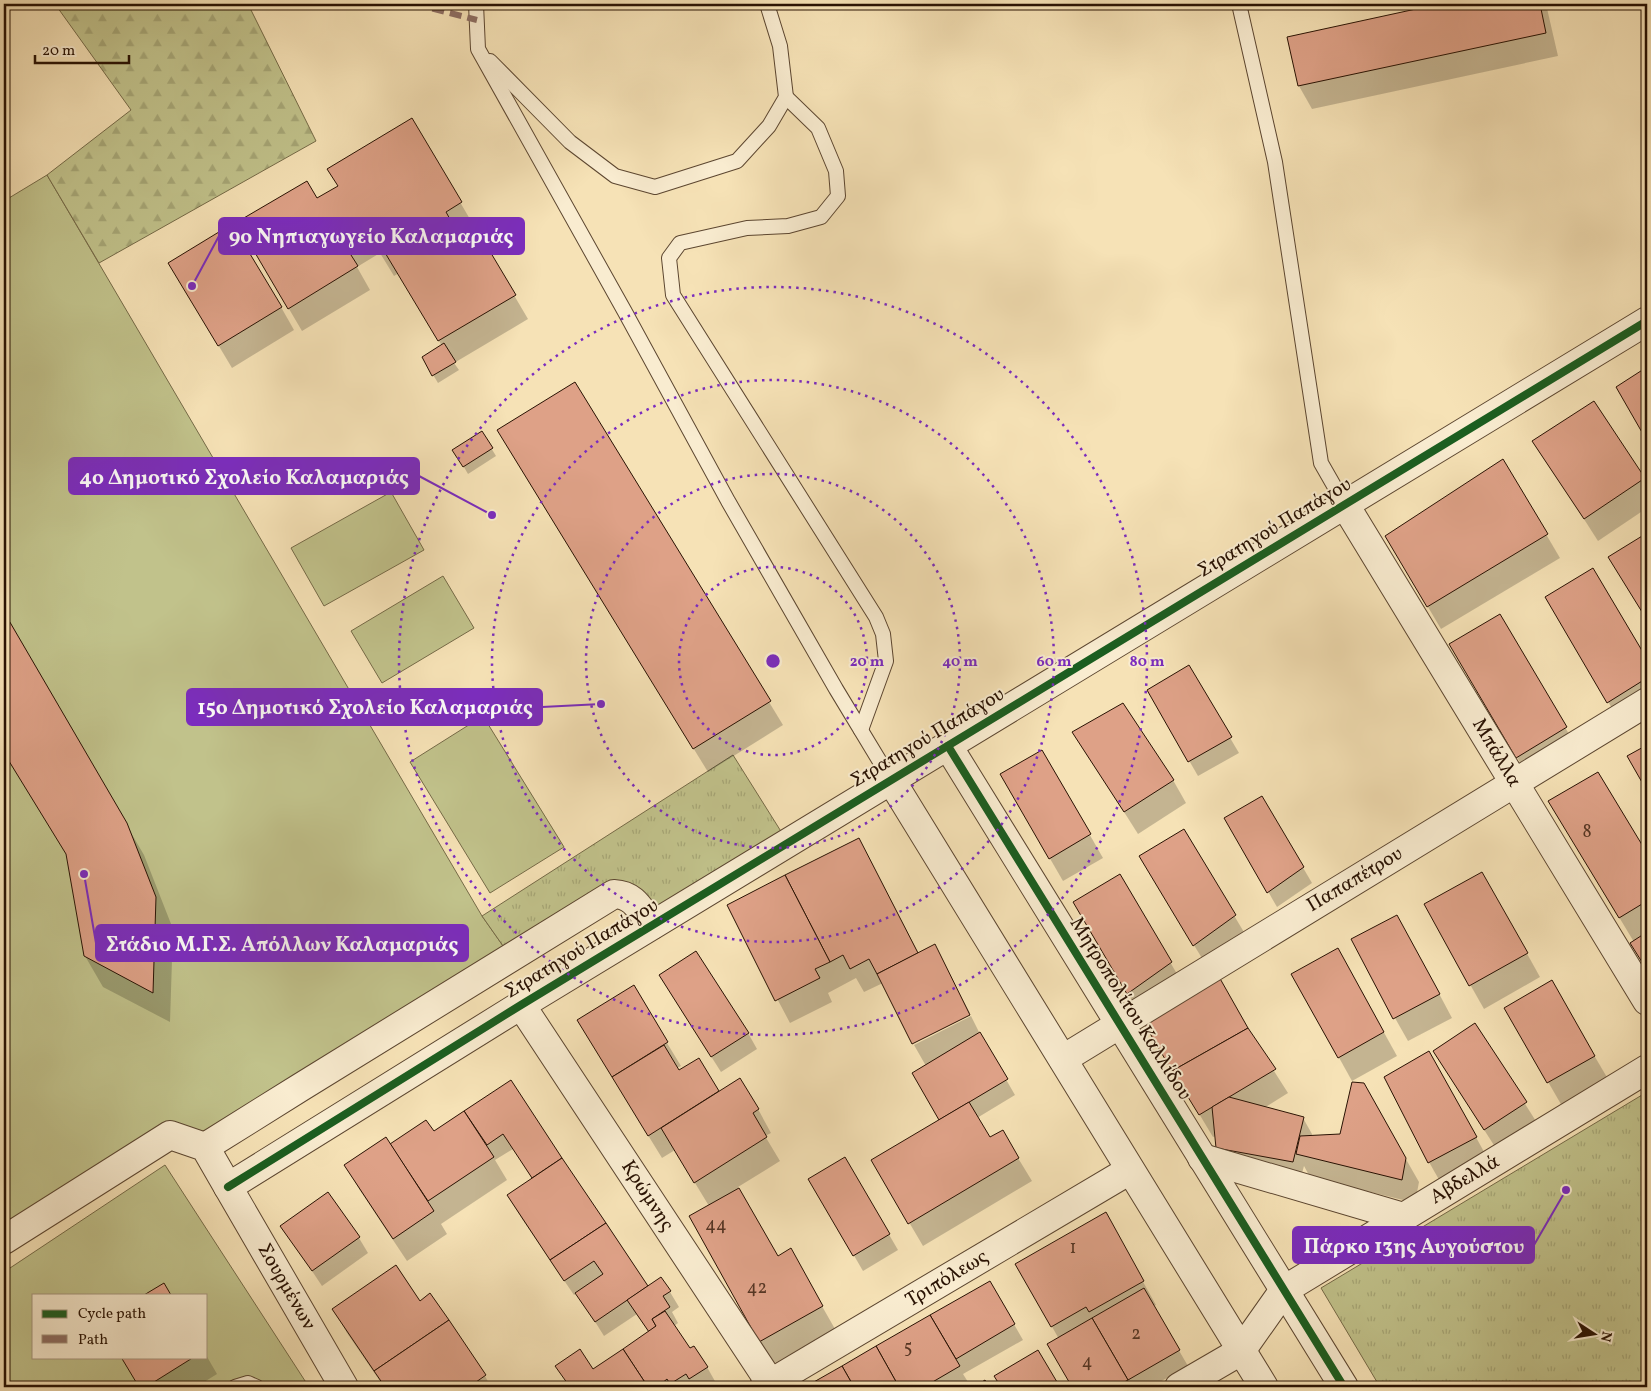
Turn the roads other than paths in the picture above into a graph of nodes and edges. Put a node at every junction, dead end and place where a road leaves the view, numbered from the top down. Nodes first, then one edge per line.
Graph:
1 (476, 4) edge
2 (767, 4) edge
3 (1239, 4) edge
4 (478, 49) junction
5 (786, 97) junction
6 (1647, 321) edge
7 (1344, 505) junction
8 (1647, 702) edge
9 (861, 730) junction
10 (948, 746) junction
11 (891, 780) junction
12 (1514, 783) junction
13 (652, 925) junction
14 (1647, 1001) edge
15 (521, 1005) junction
16 (1120, 1024) junction
17 (1063, 1059) junction
18 (1647, 1069) edge
19 (205, 1147) junction
20 (1202, 1158) junction
21 (1130, 1170) junction
22 (228, 1187) junction
23 (1403, 1217) junction
24 (4, 1240) edge
25 (1284, 1290) junction
26 (1241, 1351) junction
27 (769, 1386) edge
28 (235, 1387) edge
29 (257, 1387) edge
30 (344, 1387) edge
31 (1179, 1387) edge
32 (1264, 1387) edge
33 (1344, 1387) edge

1 - 4 lane
2 - 5 lane
3 - 7 lane
4 - 5 lane
4 - 9 lane
5 - 9 lane
6 - 7 street, Στρατηγού Παπάγου
7 - 10 street, Στρατηγού Παπάγου
7 - 12 street, Μπάλλα
8 - 12 street, Παπαπέτρου
9 - 11 lane
10 - 11 street, Στρατηγού Παπάγου
10 - 16 street, Μητροπολίτου Καλλίδου
11 - 13 street, Στρατηγού Παπάγου
11 - 17 street
12 - 14 street, Μπάλλα
12 - 16 street, Παπαπέτρου
13 - 15 street, Στρατηγού Παπάγου
13 - 19 street, Στρατηγού Παπάγου
15 - 22 street, Στρατηγού Παπάγου
15 - 27 street, Κρώμνης
16 - 17 street, Παπαπέτρου
16 - 20 street, Μητροπολίτου Καλλίδου
17 - 21 street
18 - 23 street, Αβδελλά
19 - 22 street
19 - 24 street
20 - 23 street
20 - 25 street, Μητροπολίτου Καλλίδου
21 - 26 street
21 - 27 street, Τριπόλεως
22 - 30 street, Σουρμένων
23 - 25 street, Αβδελλά
25 - 26 street
25 - 33 street, Μητροπολίτου Καλλίδου
26 - 31 street
26 - 32 street
28 - 29 lane

